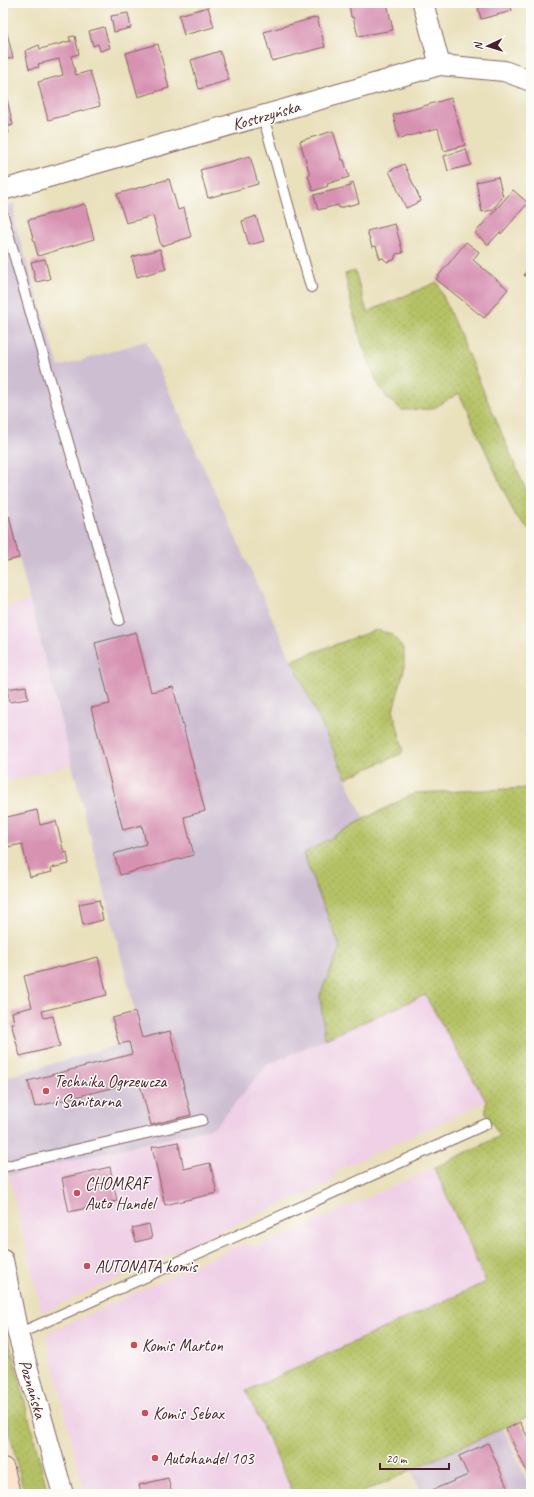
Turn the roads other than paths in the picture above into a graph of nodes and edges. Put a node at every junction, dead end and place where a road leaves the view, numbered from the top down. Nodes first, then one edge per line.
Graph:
1 (423, 3) edge
2 (440, 65) junction
3 (531, 81) edge
4 (263, 116) junction
5 (3, 190) edge
6 (3, 216) edge
7 (310, 287) dead end
8 (119, 620) dead end
9 (202, 1120) dead end
10 (486, 1124) dead end
11 (3, 1167) edge
12 (3, 1260) edge
13 (18, 1334) junction
14 (3, 1469) edge
15 (9, 1494) edge
16 (63, 1494) edge

1 - 2 street
2 - 3 street, Kostrzyńska
2 - 4 street, Kostrzyńska
4 - 5 street, Kostrzyńska
4 - 7 lane
6 - 8 lane
9 - 11 lane
10 - 13 lane
12 - 13 street, Poznańska
13 - 16 street, Poznańska
14 - 15 main road

